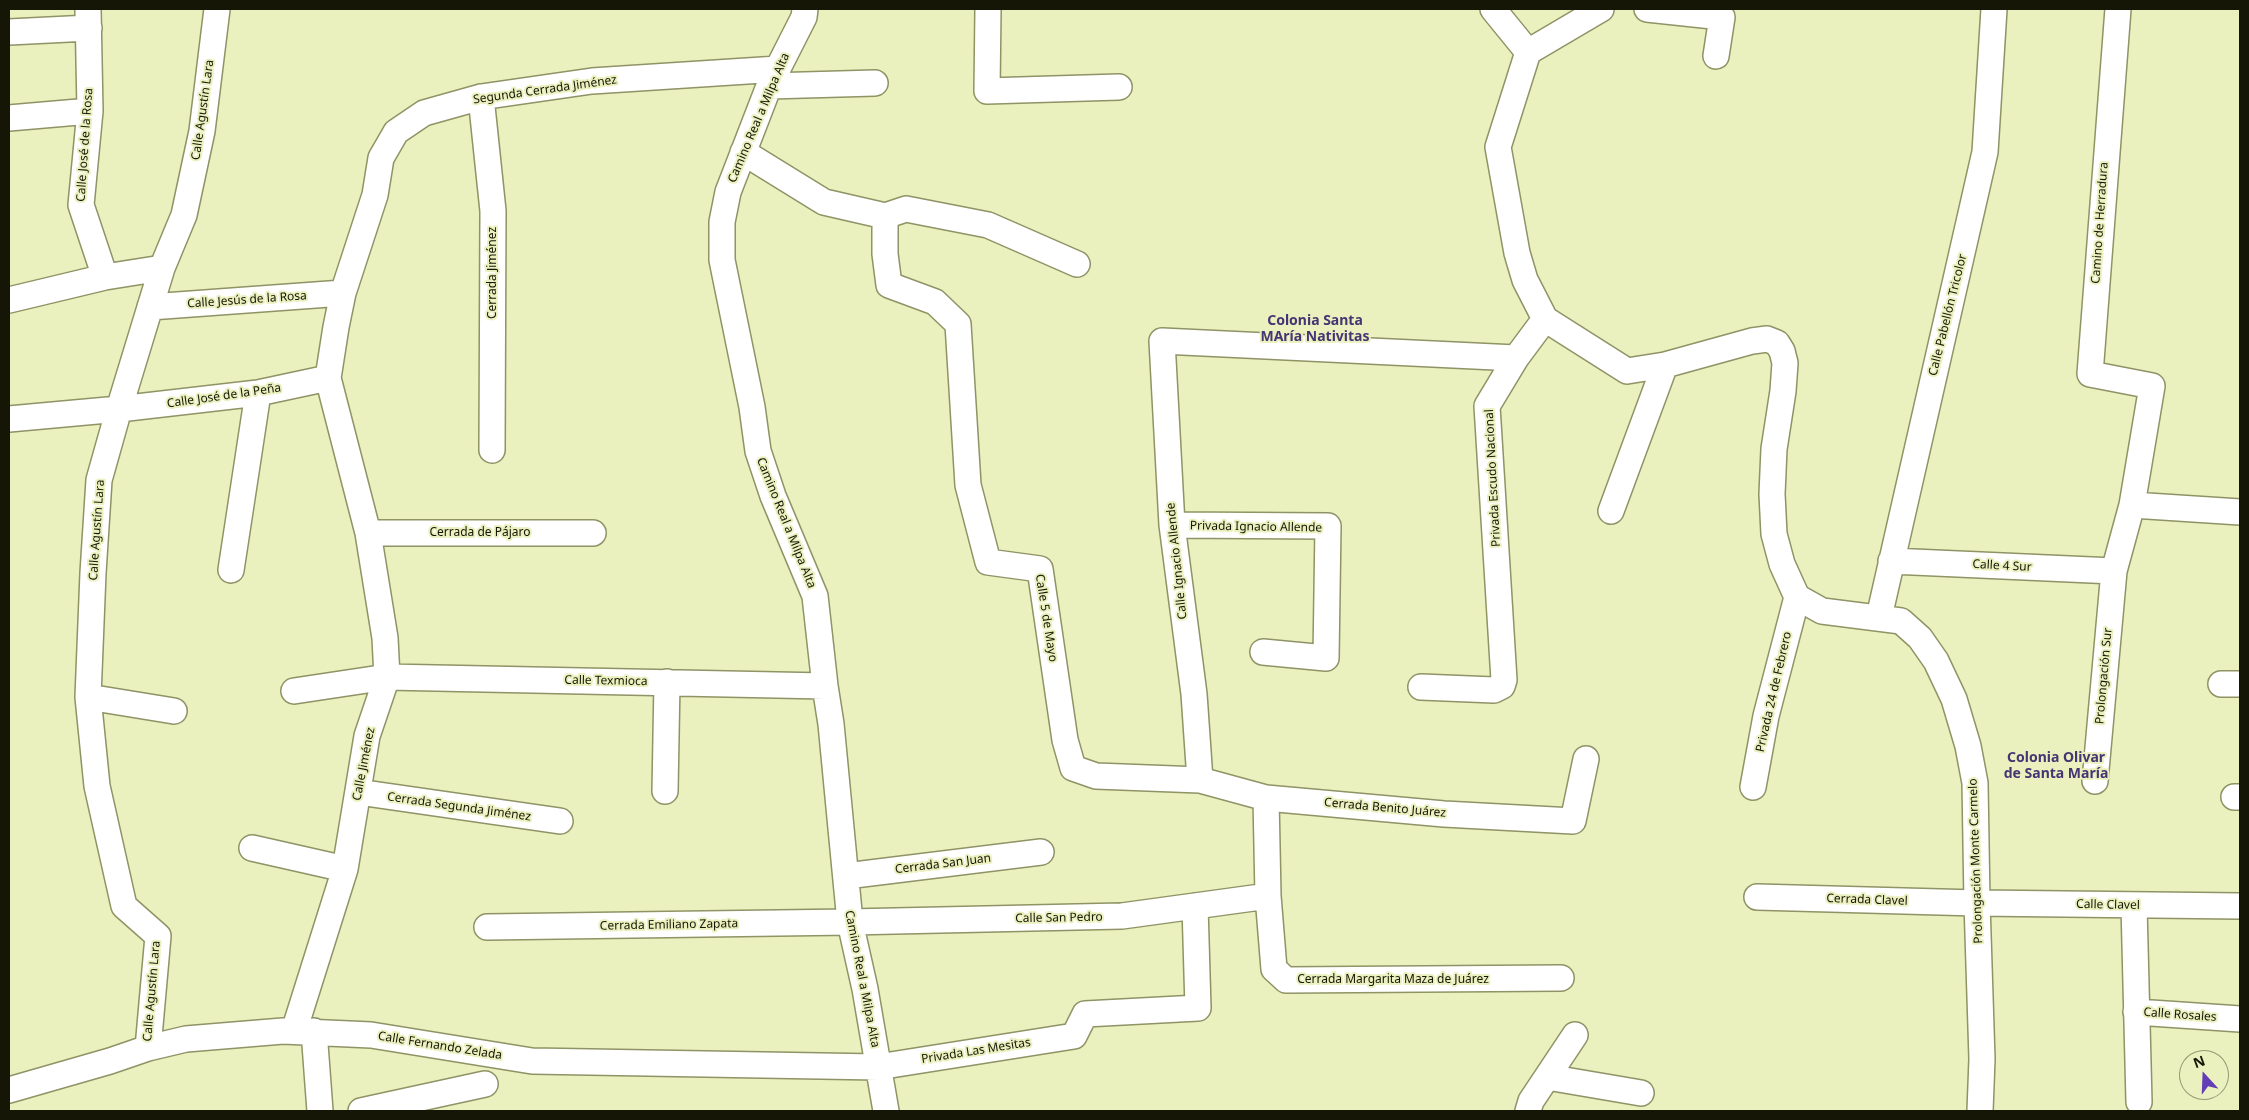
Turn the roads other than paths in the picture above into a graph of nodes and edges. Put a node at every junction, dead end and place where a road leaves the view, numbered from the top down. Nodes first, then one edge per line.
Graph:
1 (216, 9) edge
2 (806, 9) edge
3 (988, 9) edge
4 (1493, 9) edge
5 (1602, 9) edge
6 (1647, 9) edge
7 (1994, 9) edge
8 (2118, 9) edge
9 (89, 19) edge
10 (9, 32) edge
11 (1528, 52) junction
12 (1716, 56) dead end
13 (774, 78) junction
14 (874, 83) dead end
15 (1119, 87) dead end
16 (482, 97) junction
17 (90, 111) junction
18 (9, 118) edge
19 (743, 152) junction
20 (885, 216) junction
21 (1077, 264) dead end
22 (162, 268) junction
23 (105, 277) junction
24 (344, 293) junction
25 (9, 300) edge
26 (150, 307) junction
27 (1545, 319) junction
28 (1516, 358) junction
29 (1665, 365) junction
30 (328, 378) junction
31 (2152, 386) joint
32 (258, 393) junction
33 (118, 409) junction
34 (9, 419) edge
35 (492, 450) dead end
36 (2132, 505) junction
37 (1611, 510) dead end
38 (2240, 512) edge
39 (1172, 525) junction
40 (368, 533) junction
41 (593, 533) dead end
42 (1890, 561) junction
43 (231, 570) dead end
44 (2114, 570) junction
45 (1797, 597) junction
46 (1879, 617) junction
47 (1263, 652) dead end
48 (387, 677) junction
49 (667, 682) junction
50 (825, 686) junction
51 (1421, 687) dead end
52 (294, 691) dead end
53 (88, 697) junction
54 (174, 711) dead end
55 (1586, 759) dead end
56 (1200, 780) junction
57 (2095, 781) dead end
58 (1753, 788) dead end
59 (665, 791) dead end
60 (358, 792) junction
61 (1266, 798) junction
62 (560, 821) dead end
63 (252, 848) dead end
64 (1041, 852) dead end
65 (345, 869) junction
66 (846, 876) junction
67 (1268, 896) junction
68 (1757, 897) dead end
69 (1977, 903) junction
70 (1195, 906) junction
71 (2134, 906) junction
72 (2240, 906) edge
73 (850, 922) junction
74 (487, 927) dead end
75 (1561, 978) dead end
76 (2136, 1012) junction
77 (2240, 1018) edge
78 (304, 1031) junction
79 (1575, 1035) dead end
80 (148, 1048) junction
81 (878, 1067) junction
82 (1547, 1077) junction
83 (485, 1084) dead end
84 (9, 1090) edge
85 (1642, 1093) dead end
86 (2139, 1102) dead end
87 (320, 1111) edge
88 (361, 1111) edge
89 (886, 1111) edge
90 (1528, 1111) edge
91 (1980, 1111) edge

1 - 22 street, Calle Agustín Lara
2 - 13 street, Camino Real a Milpa Alta
3 - 15 street
4 - 11 street
5 - 11 street
6 - 12 street
7 - 42 street, Calle Pabellón Tricolor
8 - 31 street, Camino de Herradura
9 - 10 street
9 - 17 street, Calle José de la Rosa
11 - 27 street
13 - 14 street, Segunda Cerrada Jiménez
13 - 16 street, Segunda Cerrada Jiménez
13 - 19 street, Camino Real a Milpa Alta
16 - 24 street, Segunda Cerrada Jiménez
16 - 35 street, Cerrada Jiménez
17 - 18 street
17 - 23 street, Calle José de la Rosa
19 - 20 street
19 - 50 street, Camino Real a Milpa Alta
20 - 21 street
20 - 56 street, Calle 5 de Mayo
22 - 23 street
22 - 26 street, Calle Agustín Lara
23 - 25 street
24 - 26 street, Calle Jesús de la Rosa
24 - 30 street, Segunda Cerrada Jiménez
26 - 33 street, Calle Agustín Lara
27 - 28 street, Privada Escudo Nacional
27 - 29 street
28 - 39 street, Calle Ignacio Allende
28 - 51 street, Privada Escudo Nacional
29 - 37 street
29 - 45 street
30 - 32 street, Calle José de la Peña
30 - 40 street, Calle Jiménez
31 - 36 street, Prolongación Sur
32 - 33 street, Calle José de la Peña
32 - 43 street
33 - 34 street
33 - 53 street, Calle Agustín Lara
36 - 38 street
36 - 44 street, Prolongación Sur
39 - 47 street, Privada Ignacio Allende
39 - 56 street, Calle Ignacio Allende
40 - 41 street, Cerrada de Pájaro
40 - 48 street, Calle Jiménez
42 - 44 street, Calle 4 Sur
42 - 46 street, Calle Pabellón Tricolor
44 - 57 street, Prolongación Sur
45 - 46 street, Prolongación Monte Carmelo
45 - 58 street, Privada 24 de Febrero
46 - 69 street, Prolongación Monte Carmelo
48 - 49 street, Calle Texmioca
48 - 52 street, Calle Texmioca
48 - 60 street, Calle Jiménez
49 - 50 street, Calle Texmioca
49 - 59 street
50 - 66 street, Camino Real a Milpa Alta
53 - 54 street
53 - 80 street, Calle Agustín Lara
55 - 61 street, Cerrada Benito Juárez
56 - 61 street, Cerrada Benito Juárez
60 - 62 street, Cerrada Segunda Jiménez
60 - 65 street, Calle Jiménez
61 - 67 street, Cerrada Margarita Maza de Juárez
63 - 65 street
64 - 66 street, Cerrada San Juan
65 - 78 street, Calle Jiménez
66 - 73 street, Camino Real a Milpa Alta
67 - 70 street, Calle San Pedro
67 - 75 street, Cerrada Margarita Maza de Juárez
68 - 69 street, Cerrada Clavel
69 - 71 street, Calle Clavel
69 - 91 street, Prolongación Monte Carmelo
70 - 73 street, Calle San Pedro
70 - 81 street, Privada Las Mesitas
71 - 72 street, Calle Clavel
71 - 76 street, Calle Rosales
73 - 74 street, Cerrada Emiliano Zapata
73 - 81 street, Camino Real a Milpa Alta
76 - 77 street, Calle Rosales
76 - 86 street
78 - 80 street, Calle Fernando Zelada
78 - 81 street, Calle Fernando Zelada
78 - 87 street, Calle Jiménez
79 - 82 street
80 - 84 street, Calle Fernando Zelada
81 - 89 street, Camino Real a Milpa Alta
82 - 85 street
82 - 90 street
83 - 88 street

